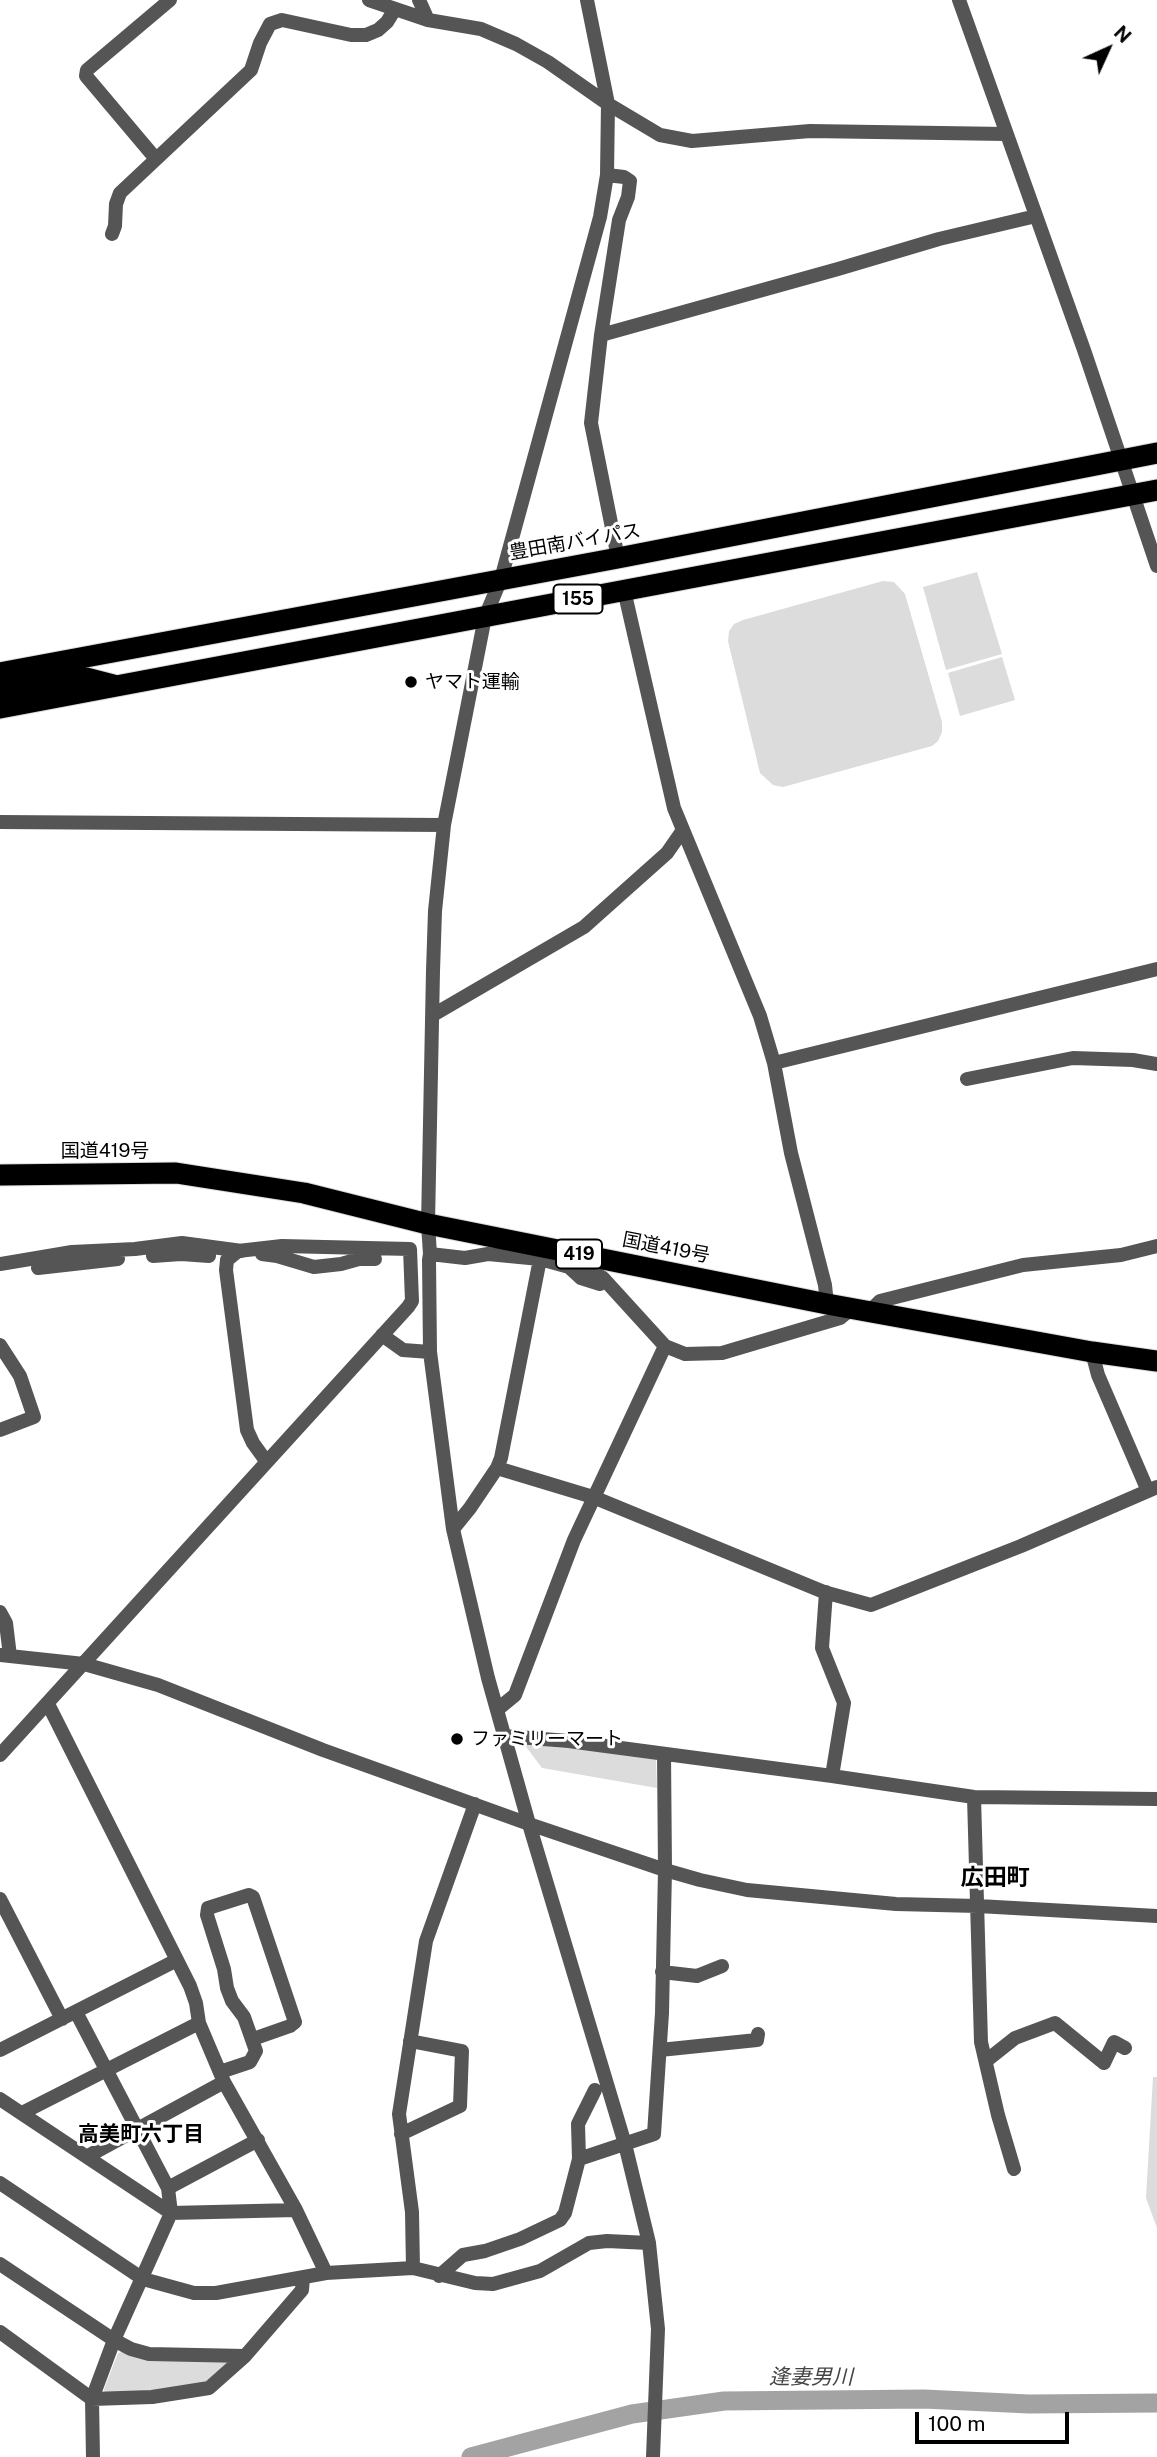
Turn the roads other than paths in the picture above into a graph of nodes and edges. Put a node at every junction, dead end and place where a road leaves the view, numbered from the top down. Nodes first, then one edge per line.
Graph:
1 (170, 0) edge
2 (369, 0) edge
3 (419, 0) edge
4 (587, 0) edge
5 (959, 0) edge
6 (395, 9) junction
7 (428, 20) junction
8 (608, 104) junction
9 (1006, 134) junction
10 (156, 159) junction
11 (607, 175) junction
12 (1036, 216) junction
13 (111, 234) dead end
14 (601, 335) junction
15 (1157, 453) edge
16 (1120, 461) junction
17 (1157, 491) edge
18 (1132, 495) junction
19 (618, 558) junction
20 (1157, 566) edge
21 (500, 579) junction
22 (624, 590) junction
23 (485, 617) junction
24 (0, 673) edge
25 (122, 687) junction
26 (0, 688) edge
27 (0, 708) edge
28 (0, 822) edge
29 (444, 825) junction
30 (683, 830) junction
31 (1157, 969) edge
32 (433, 1015) junction
33 (774, 1063) junction
34 (1157, 1064) edge
35 (967, 1079) dead end
36 (0, 1174) edge
37 (428, 1224) junction
38 (1157, 1246) edge
39 (563, 1251) junction
40 (540, 1253) junction
41 (430, 1254) junction
42 (233, 1256) junction
43 (0, 1264) edge
44 (0, 1272) edge
45 (827, 1304) junction
46 (861, 1310) junction
47 (382, 1335) junction
48 (0, 1345) edge
49 (663, 1350) junction
50 (430, 1352) junction
51 (1092, 1352) junction
52 (1157, 1361) edge
53 (0, 1430) edge
54 (265, 1461) junction
55 (497, 1468) junction
56 (1152, 1489) edge
57 (593, 1497) junction
58 (453, 1529) junction
59 (826, 1592) junction
60 (0, 1612) edge
61 (5, 1655) edge
62 (84, 1664) junction
63 (48, 1704) junction
64 (498, 1709) junction
65 (505, 1736) junction
66 (664, 1754) junction
67 (0, 1755) edge
68 (832, 1776) junction
69 (974, 1797) junction
70 (1157, 1798) edge
71 (475, 1804) junction
72 (529, 1824) junction
73 (665, 1870) junction
74 (0, 1899) edge
75 (978, 1906) junction
76 (1157, 1916) edge
77 (177, 1960) junction
78 (722, 1966) dead end
79 (662, 1972) junction
80 (76, 2012) junction
81 (62, 2019) junction
82 (199, 2023) junction
83 (758, 2034) dead end
84 (253, 2039) junction
85 (410, 2041) junction
86 (1, 2048) edge
87 (1125, 2048) dead end
88 (660, 2050) junction
89 (986, 2062) junction
90 (105, 2069) junction
91 (222, 2077) junction
92 (595, 2090) dead end
93 (0, 2099) edge
94 (22, 2113) junction
95 (136, 2129) junction
96 (401, 2134) junction
97 (258, 2140) junction
98 (625, 2144) junction
99 (88, 2156) junction
100 (579, 2159) junction
101 (1014, 2169) dead end
102 (0, 2183) edge
103 (168, 2188) junction
104 (296, 2210) junction
105 (172, 2213) junction
106 (649, 2243) junction
107 (0, 2264) edge
108 (413, 2268) junction
109 (326, 2273) junction
110 (439, 2276) junction
111 (303, 2278) junction
112 (143, 2279) junction
113 (0, 2332) edge
114 (114, 2340) junction
115 (245, 2356) junction
116 (92, 2399) junction
117 (93, 2457) edge
118 (653, 2457) edge

1 - 10 street
2 - 6 street
3 - 7 street
4 - 8 street
5 - 9 street
6 - 7 street
6 - 10 street
7 - 8 street
8 - 9 street
8 - 11 street
9 - 12 street
10 - 13 street
11 - 14 street
11 - 21 street
12 - 14 street
12 - 16 street
14 - 19 street
15 - 16 highway, 豊田南バイパス / 155
16 - 18 street
16 - 19 highway, 豊田南バイパス / 155
17 - 18 highway, 155
18 - 20 street
18 - 22 highway, 155
19 - 21 highway, 豊田南バイパス / 155
21 - 23 street
21 - 24 highway, 豊田南バイパス / 155
22 - 23 highway, 155
22 - 30 street
23 - 25 highway, 155
23 - 29 street
25 - 26 highway
25 - 27 highway, 155
28 - 29 street
29 - 32 street
30 - 32 street
30 - 33 street
31 - 33 street
32 - 37 street
33 - 45 street
34 - 35 street
36 - 37 highway, 国道419号 / 419
37 - 40 highway, 国道419号 / 419
37 - 41 street
38 - 46 street
39 - 40 highway, 国道419号 / 419
39 - 45 highway, 国道419号 / 419
39 - 49 street
40 - 41 street
40 - 49 street
40 - 55 street
41 - 50 street
42 - 43 street
42 - 44 street
42 - 47 street
42 - 54 street
45 - 46 highway, 国道419号 / 419
46 - 49 street
46 - 51 highway, 国道419号 / 419
47 - 50 street
47 - 54 street
48 - 53 street
49 - 57 street
50 - 58 street
51 - 52 highway, 国道419号 / 419
51 - 56 street
54 - 62 street
55 - 57 street
55 - 58 street
56 - 59 street
57 - 59 street
57 - 64 street
58 - 64 street
59 - 68 street
60 - 61 street
61 - 62 street
62 - 63 street
62 - 71 street
63 - 67 street
63 - 77 street
64 - 65 street
65 - 66 street
65 - 72 street
66 - 68 street
66 - 73 street
68 - 69 street
69 - 70 street
69 - 75 street
71 - 72 street
71 - 85 street
72 - 73 street
72 - 98 street
73 - 75 street
73 - 79 street
74 - 81 street
75 - 76 street
75 - 89 street
77 - 80 street
77 - 82 street
78 - 79 street
79 - 88 street
80 - 81 street
80 - 90 street
81 - 86 street
82 - 90 street
82 - 91 street
83 - 88 street
84 - 84 street
84 - 91 street
85 - 96 street
85 - 96 street
87 - 89 street
88 - 98 street
89 - 101 street
90 - 94 street
90 - 95 street
91 - 95 street
91 - 97 street
92 - 100 street
93 - 94 street
94 - 99 street
95 - 99 street
95 - 103 street
96 - 108 street
97 - 103 street
97 - 104 street
98 - 100 street
98 - 106 street
99 - 105 street
100 - 110 street
102 - 112 street
103 - 105 street
104 - 105 street
104 - 109 street
105 - 112 street
106 - 110 street
106 - 118 street
107 - 114 street
108 - 109 street
108 - 110 street
109 - 111 street
111 - 112 street
111 - 115 street
112 - 114 street
113 - 116 street
114 - 115 street
114 - 116 street
115 - 116 street
116 - 117 street

